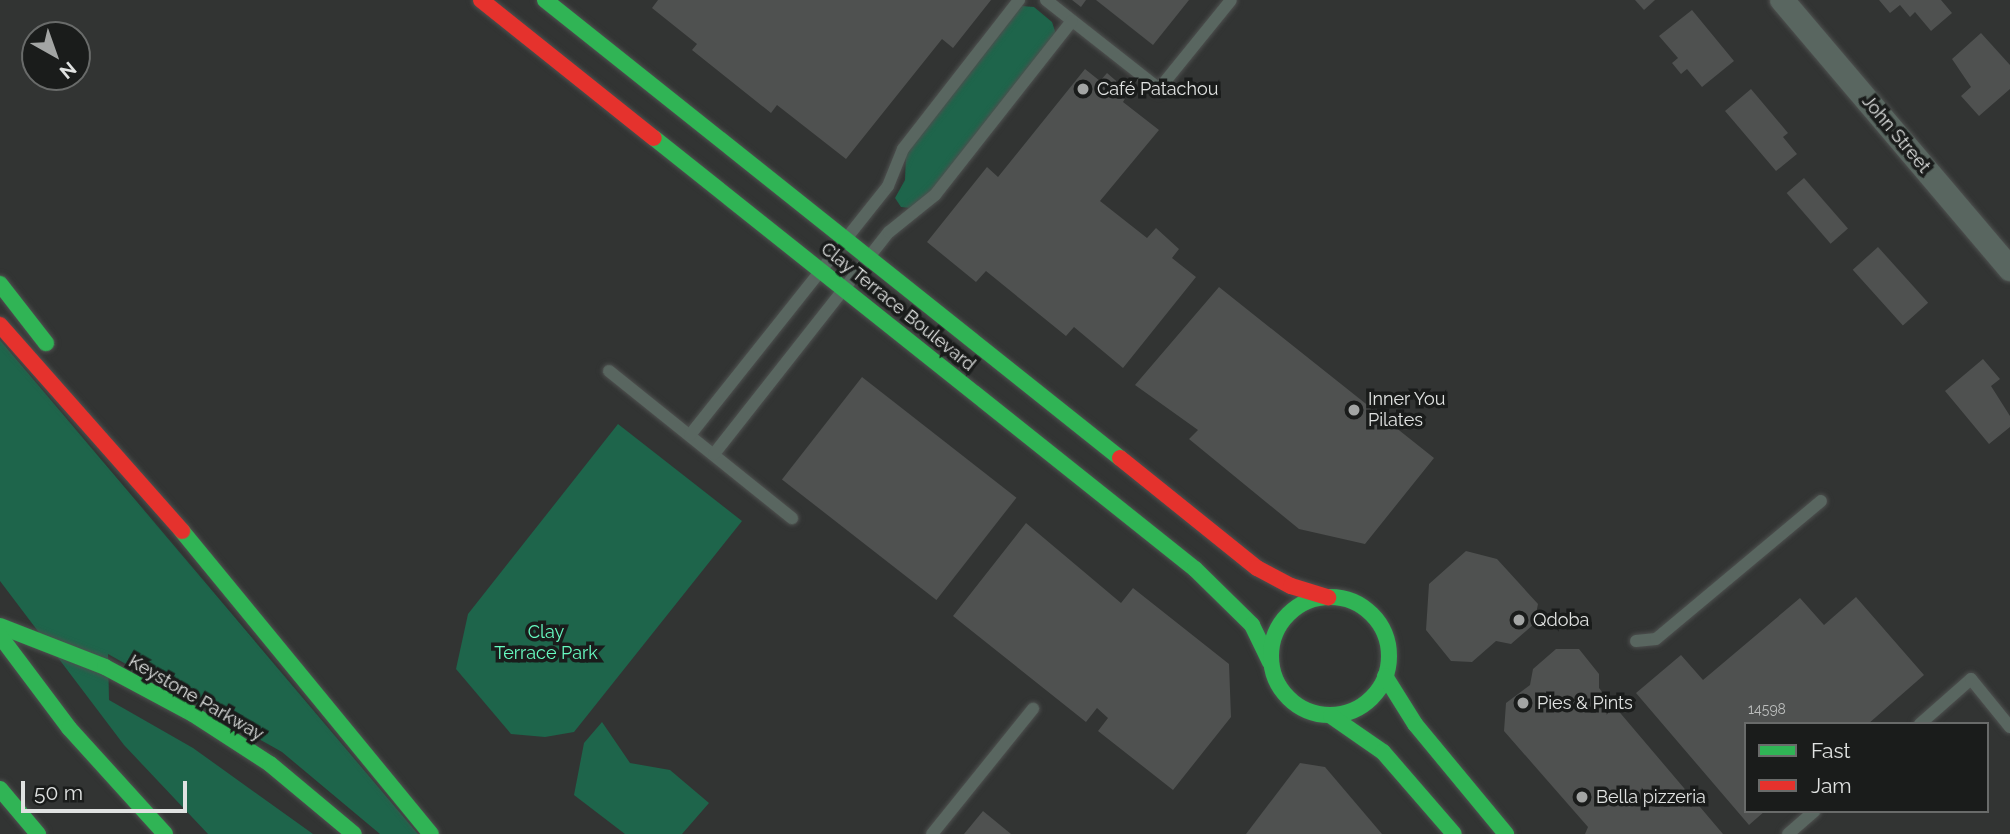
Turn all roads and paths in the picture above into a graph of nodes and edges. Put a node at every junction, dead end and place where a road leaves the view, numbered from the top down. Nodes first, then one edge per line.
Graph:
1 (481, 0) edge
2 (545, 0) edge
3 (1018, 0) edge
4 (1046, 0) edge
5 (1231, 0) edge
6 (1782, 0) edge
7 (1072, 21) junction
8 (845, 239) junction
9 (868, 258) junction
10 (820, 269) junction
11 (2010, 269) edge
12 (0, 284) edge
13 (843, 288) junction
14 (0, 325) edge
15 (58, 358) dead end
16 (609, 371) dead end
17 (72, 379) dead end
18 (690, 435) junction
19 (714, 454) junction
20 (145, 485) junction
21 (1821, 501) dead end
22 (792, 518) dead end
23 (1328, 597) junction
24 (0, 626) edge
25 (0, 636) edge
26 (1636, 642) dead end
27 (1270, 662) junction
28 (1385, 676) junction
29 (330, 704) junction
30 (1033, 709) dead end
31 (1331, 716) junction
32 (1922, 722) edge
33 (2010, 727) edge
34 (0, 789) edge
35 (1812, 813) edge
36 (442, 818) dead end
37 (38, 834) edge
38 (164, 834) edge
39 (354, 834) edge
40 (431, 834) edge
41 (932, 834) edge
42 (1454, 834) edge
43 (1507, 834) edge
44 (1787, 834) edge

1 - 10 main road, Clay Terrace Boulevard
2 - 8 main road, Clay Terrace Boulevard
3 - 8 lane
4 - 7 lane
5 - 7 lane
6 - 11 street, John Street
7 - 9 lane
8 - 9 main road, Clay Terrace Boulevard
8 - 10 lane
9 - 13 lane
9 - 23 main road, Clay Terrace Boulevard
10 - 13 main road, Clay Terrace Boulevard
10 - 18 lane
12 - 15 main road
13 - 19 lane
13 - 27 main road, Clay Terrace Boulevard
14 - 20 main road
16 - 18 lane
17 - 20 main road
18 - 19 lane
19 - 22 lane
20 - 29 main road
21 - 26 lane
23 - 27 main road
23 - 28 main road
24 - 39 main road, Keystone Parkway
25 - 38 main road
27 - 31 main road
28 - 31 main road
28 - 43 main road
29 - 36 main road
29 - 40 main road
30 - 41 lane
31 - 42 main road
32 - 33 lane
34 - 37 main road
35 - 44 lane

